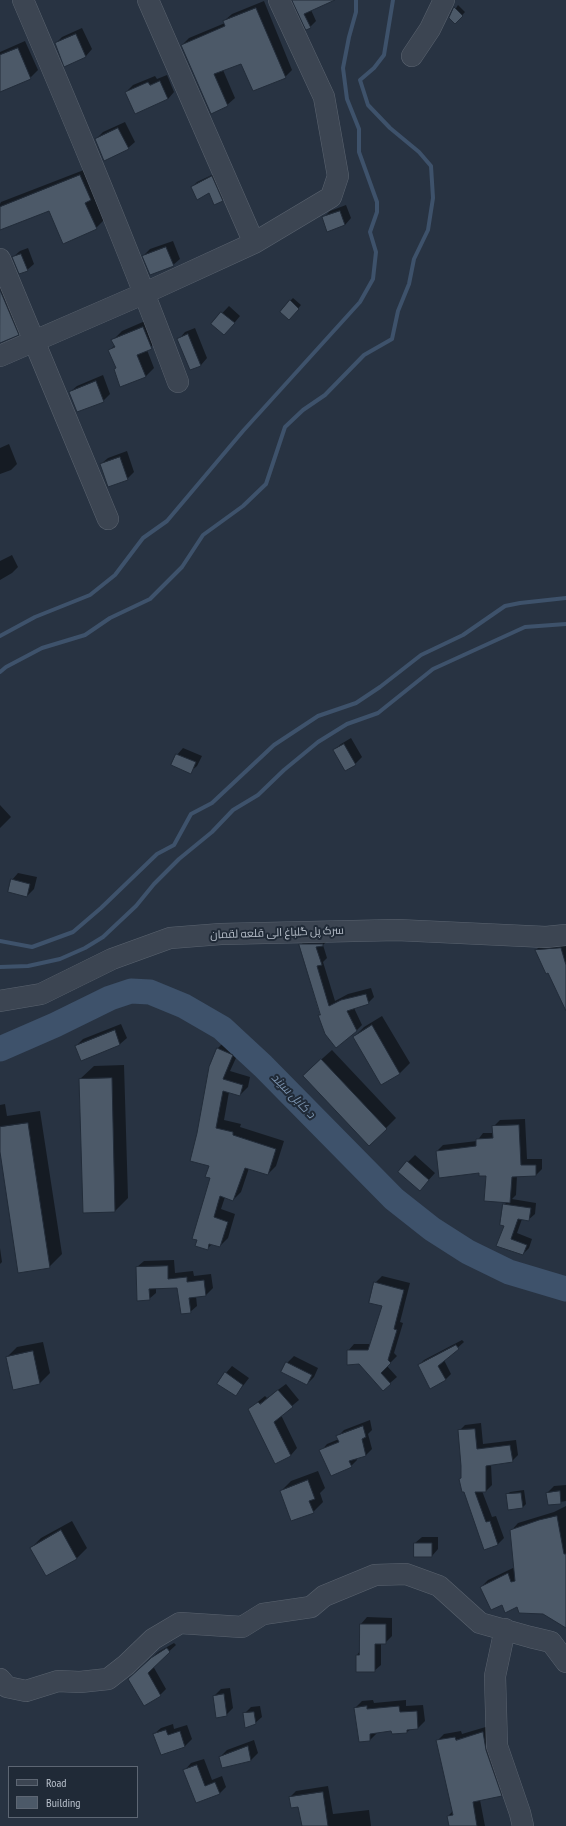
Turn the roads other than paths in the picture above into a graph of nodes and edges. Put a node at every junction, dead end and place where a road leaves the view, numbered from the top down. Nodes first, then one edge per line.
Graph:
1 (22, 0) edge
2 (148, 0) edge
3 (279, 0) edge
4 (444, 0) edge
5 (412, 56) dead end
6 (254, 243) junction
7 (0, 259) edge
8 (145, 293) junction
9 (33, 340) junction
10 (0, 356) edge
11 (178, 382) dead end
12 (108, 519) dead end
13 (566, 935) edge
14 (0, 1001) edge
15 (505, 1629) junction
16 (566, 1662) edge
17 (0, 1679) edge
18 (523, 1826) edge

1 - 8 street
2 - 6 street
3 - 6 street
4 - 5 street
6 - 8 street
7 - 9 street
8 - 9 street
8 - 11 street
9 - 10 street
9 - 12 street
13 - 14 street, سرک پل گلباغ الی قلعه لقمان
15 - 16 street
15 - 17 street
15 - 18 street

